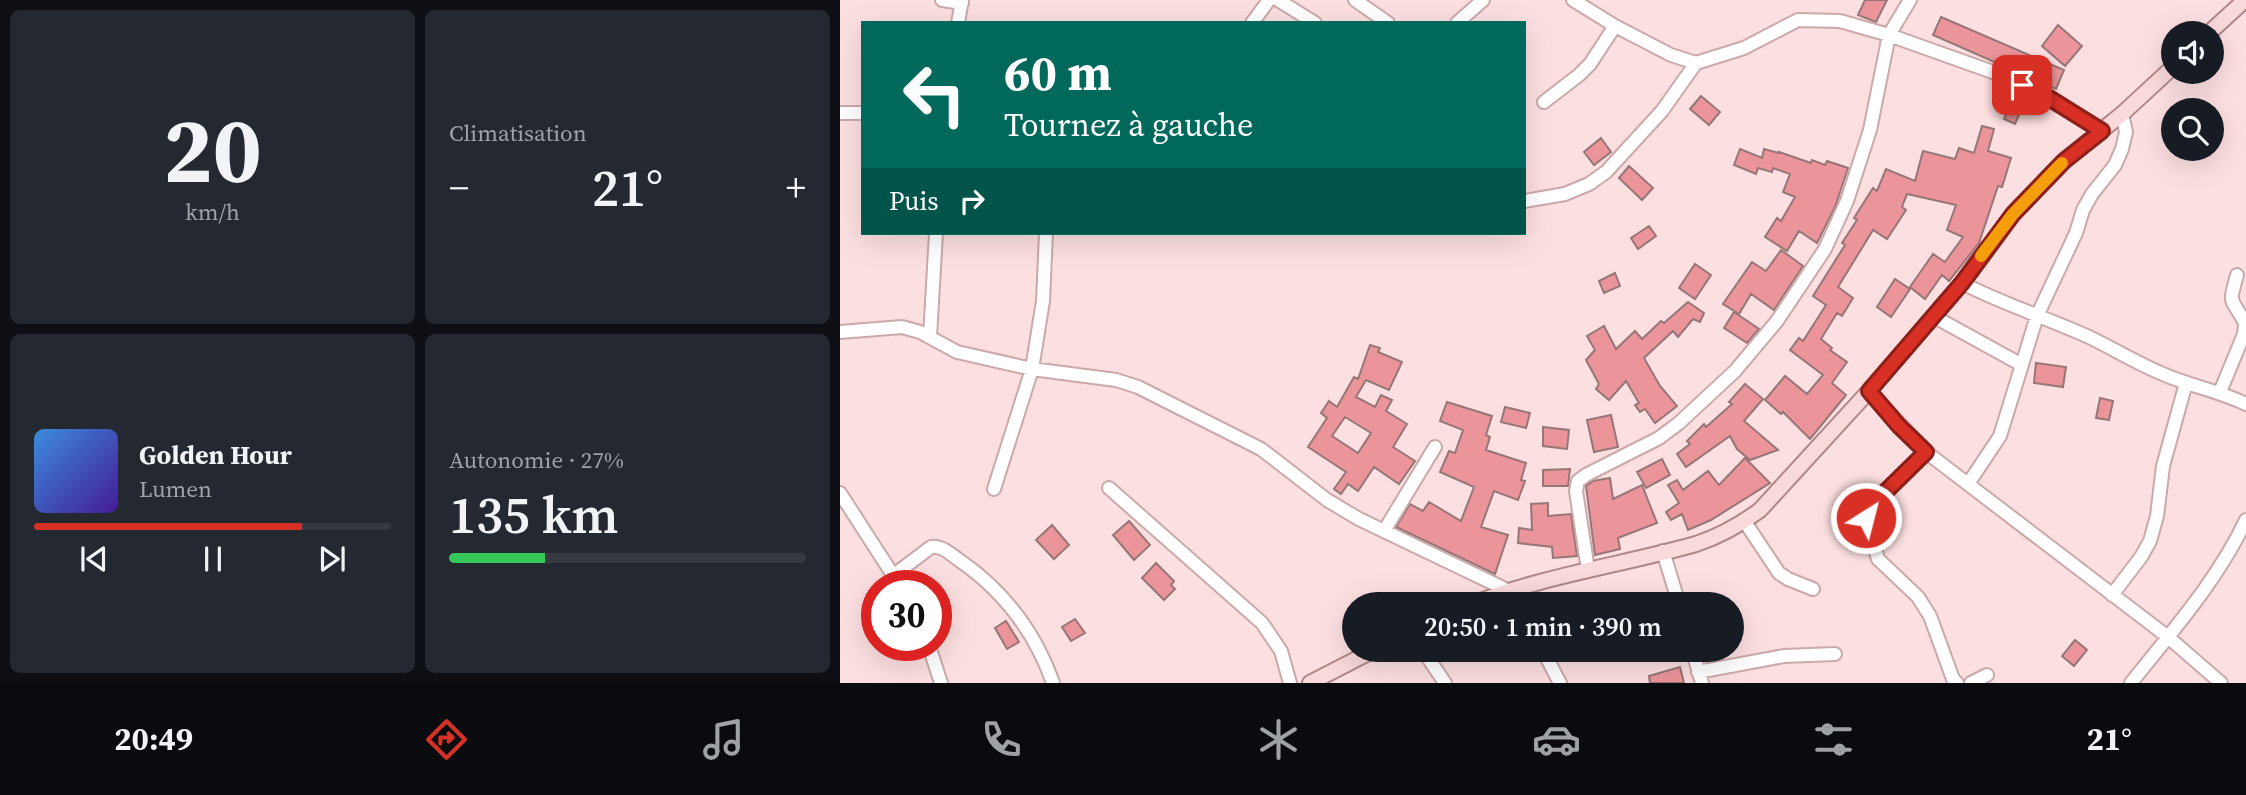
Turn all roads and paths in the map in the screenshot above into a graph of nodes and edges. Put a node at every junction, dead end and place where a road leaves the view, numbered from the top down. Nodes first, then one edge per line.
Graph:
1 (942, 0) edge
2 (1269, 0) edge
3 (1278, 0) edge
4 (1354, 0) edge
5 (1483, 0) edge
6 (1573, 0) edge
7 (1910, 0) edge
8 (2245, 0) edge
9 (962, 1) edge
10 (958, 21) edge
11 (1253, 21) edge
12 (1312, 21) edge
13 (1385, 21) edge
14 (1459, 21) edge
15 (2222, 21) edge
16 (1615, 26) junction
17 (1889, 35) junction
18 (1696, 63) junction
19 (2161, 78) edge
20 (1544, 102) dead end
21 (840, 113) edge
22 (861, 113) edge
23 (2122, 114) junction
24 (2102, 131) junction
25 (1526, 201) edge
26 (936, 235) edge
27 (1046, 235) edge
28 (2237, 275) dead end
29 (1962, 283) junction
30 (1933, 316) junction
31 (2037, 316) junction
32 (840, 332) edge
33 (930, 337) junction
34 (2022, 365) junction
35 (1032, 369) junction
36 (2186, 383) junction
37 (1869, 391) junction
38 (2220, 392) junction
39 (2246, 404) edge
40 (1435, 447) dead end
41 (1926, 452) junction
42 (1968, 484) junction
43 (1109, 488) dead end
44 (994, 489) dead end
45 (840, 493) edge
46 (2246, 520) edge
47 (1745, 522) junction
48 (1384, 531) junction
49 (1663, 551) junction
50 (890, 570) edge
51 (908, 570) edge
52 (1588, 570) junction
53 (1812, 589) dead end
54 (1507, 590) junction
55 (1502, 592) edge
56 (1675, 592) edge
57 (2112, 595) junction
58 (2168, 637) junction
59 (1836, 654) dead end
60 (934, 661) edge
61 (1351, 662) edge
62 (1431, 662) edge
63 (1549, 662) edge
64 (1987, 675) dead end
65 (1700, 677) edge
66 (941, 683) edge
67 (1054, 683) edge
68 (1290, 683) edge
69 (1310, 683) edge
70 (1445, 683) edge
71 (1560, 683) edge
72 (1956, 683) edge
73 (1971, 683) edge
74 (2131, 683) edge
75 (2221, 683) edge

1 - 9 street
2 - 11 street
3 - 12 street
4 - 13 street
5 - 14 street
6 - 16 street
7 - 17 street
8 - 15 main road
9 - 10 street
16 - 18 street
16 - 20 street
17 - 18 street
17 - 24 street
17 - 52 street
18 - 25 street
19 - 23 main road
21 - 22 street
23 - 24 main road
23 - 31 street
24 - 29 main road
26 - 33 street
27 - 35 street
28 - 38 street
29 - 30 main road
29 - 31 street
30 - 34 street
30 - 37 main road
31 - 34 street
31 - 36 street
32 - 33 street
33 - 35 street
34 - 42 street
35 - 44 street
35 - 48 street
36 - 38 street
36 - 57 street
37 - 41 street
37 - 47 main road
38 - 39 street
40 - 48 street
41 - 42 street
41 - 72 street
42 - 57 street
43 - 68 street
45 - 50 street
46 - 58 street
47 - 49 main road
47 - 53 street
48 - 54 street
49 - 52 main road
49 - 56 street
51 - 67 street
52 - 54 main road
54 - 55 main road
57 - 58 street
58 - 74 street
58 - 75 street
59 - 65 street
60 - 66 street
61 - 69 main road
62 - 70 street
63 - 71 street
64 - 73 street

